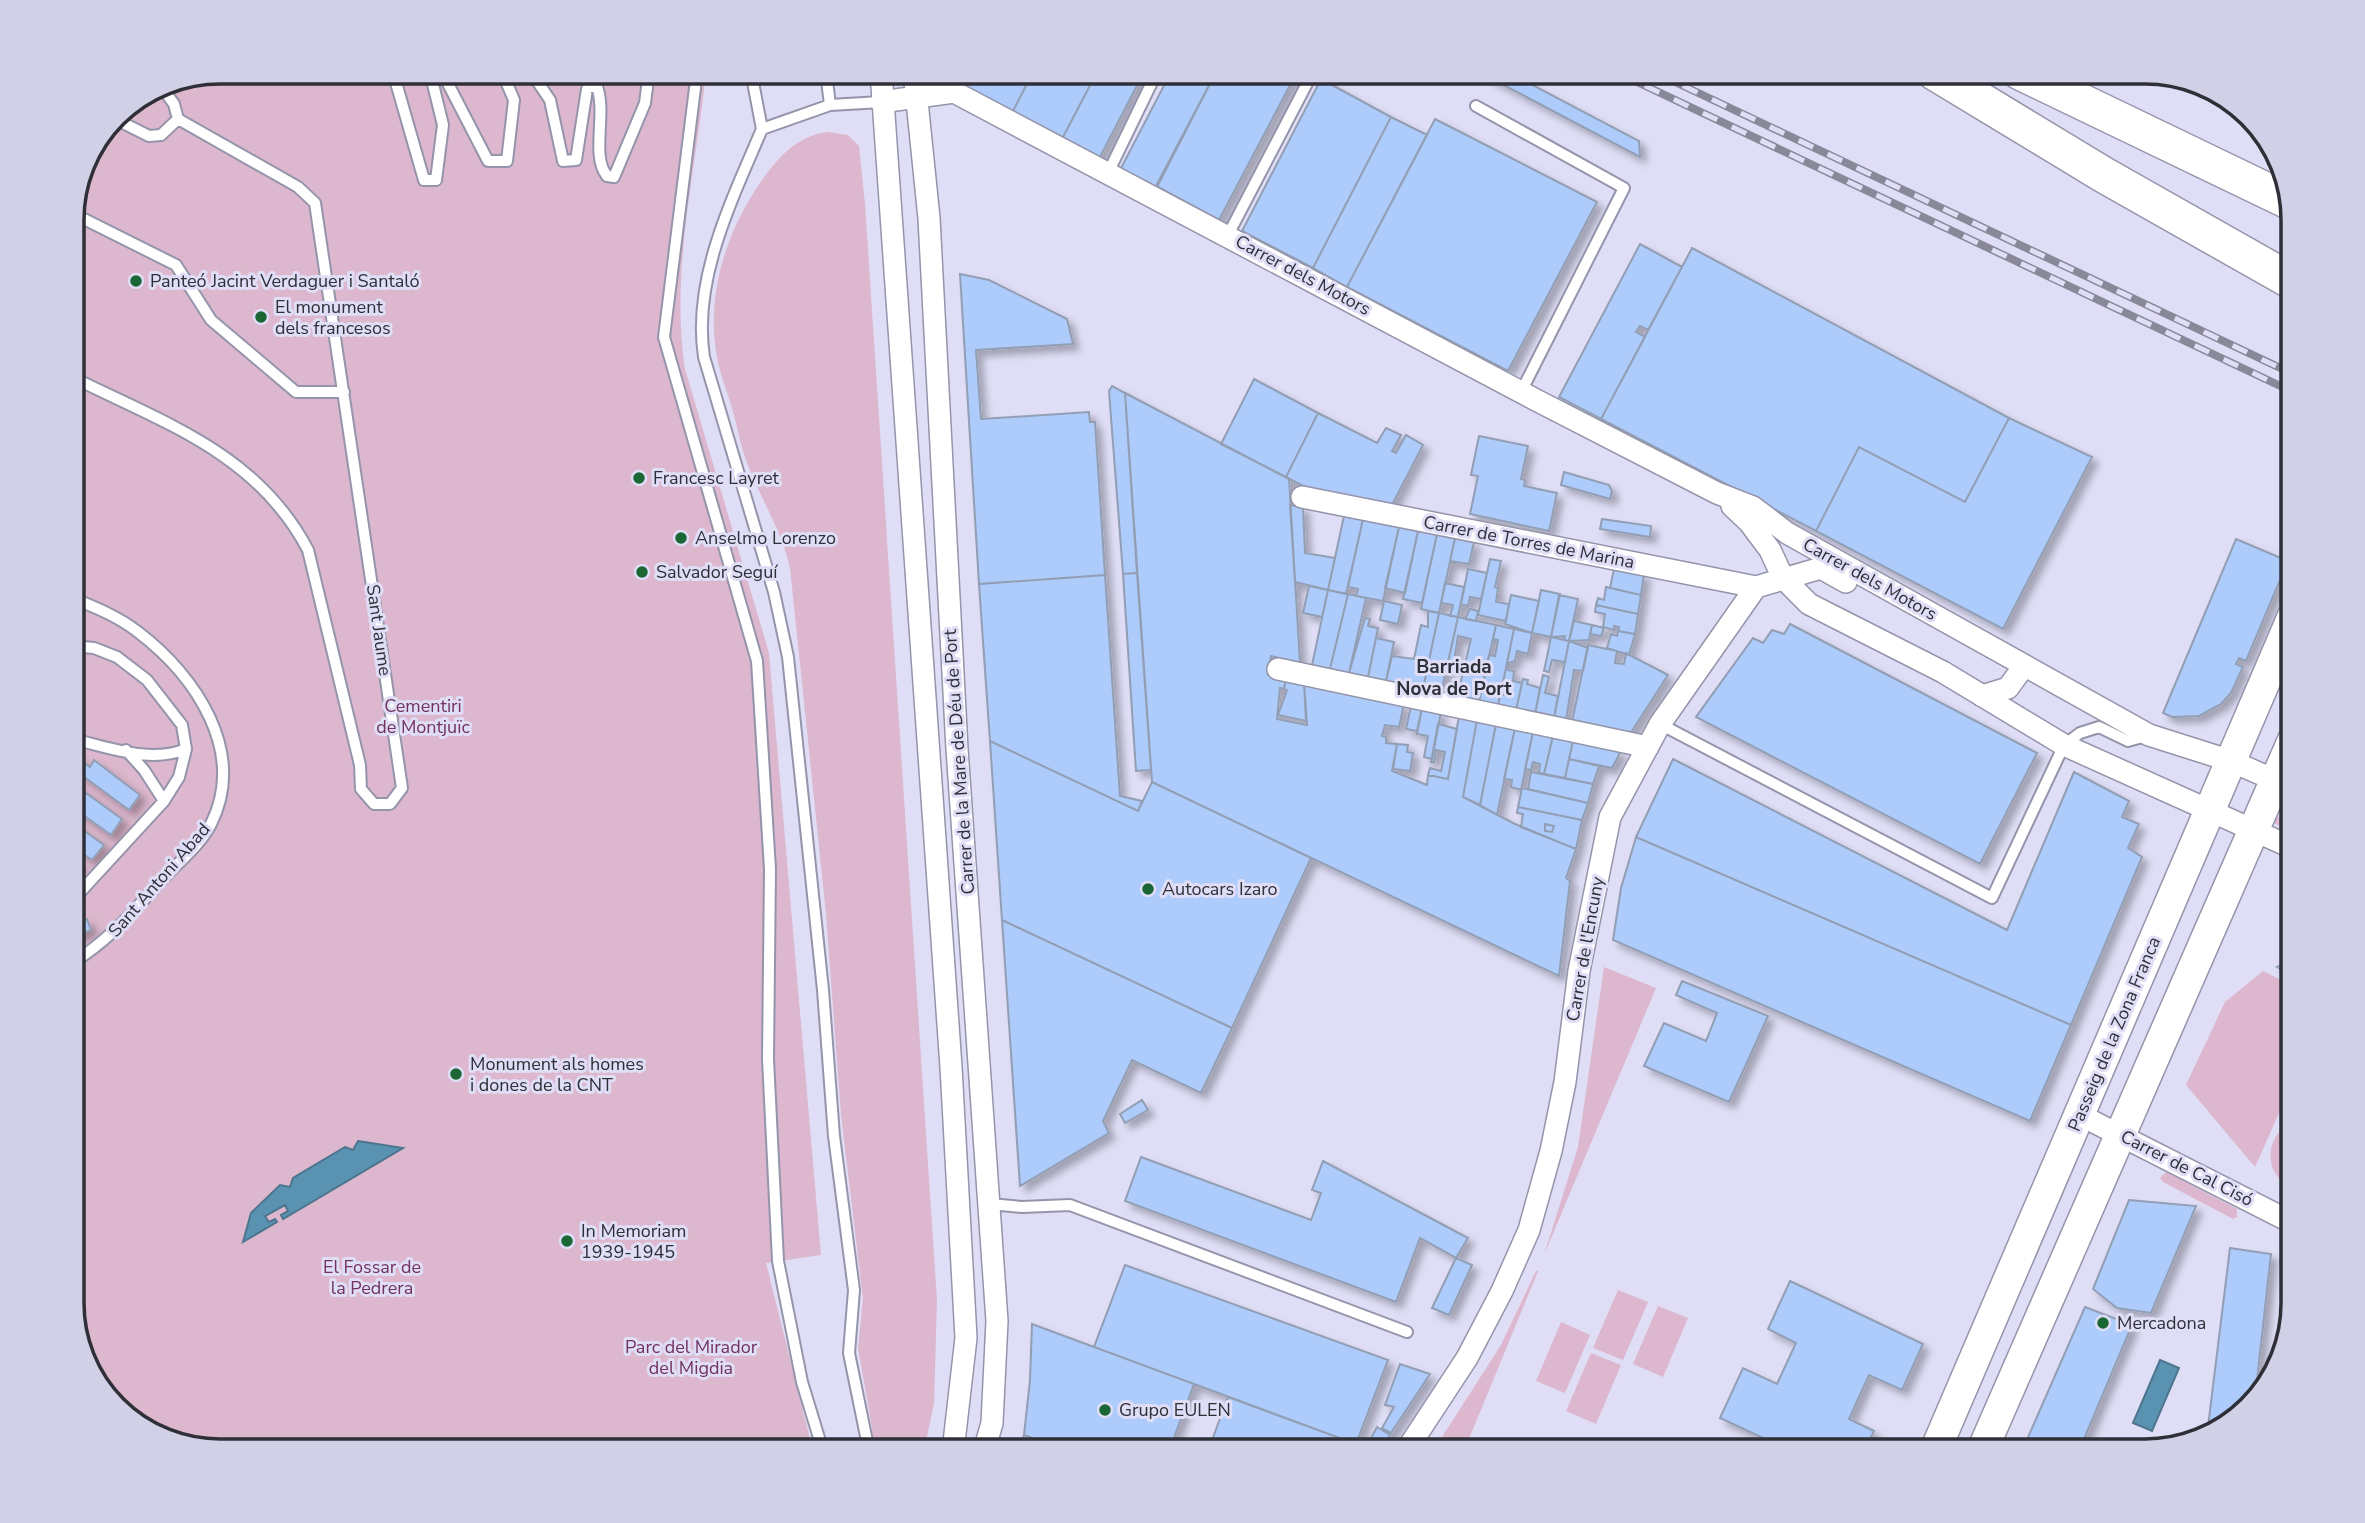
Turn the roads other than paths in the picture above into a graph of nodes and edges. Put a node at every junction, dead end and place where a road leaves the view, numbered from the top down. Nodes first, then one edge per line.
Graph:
1 (396, 84) edge
2 (433, 84) edge
3 (448, 84) edge
4 (507, 84) edge
5 (539, 84) edge
6 (596, 84) edge
7 (596, 84) edge
8 (647, 84) edge
9 (695, 84) edge
10 (753, 84) edge
11 (827, 84) edge
12 (881, 84) edge
13 (916, 84) edge
14 (1151, 84) edge
15 (1307, 84) edge
16 (1954, 84) edge
17 (2044, 84) edge
18 (167, 94) edge
19 (919, 97) junction
20 (881, 102) junction
21 (830, 105) junction
22 (1476, 106) dead end
23 (178, 119) junction
24 (124, 124) edge
25 (762, 129) junction
26 (1108, 173) junction
27 (2279, 197) edge
28 (84, 219) edge
29 (1228, 235) junction
30 (2281, 275) edge
31 (84, 383) edge
32 (344, 392) junction
33 (1521, 392) junction
34 (1717, 493) junction
35 (1302, 496) dead end
36 (1783, 578) junction
37 (1879, 585) junction
38 (1756, 587) junction
39 (84, 603) edge
40 (2281, 644) edge
41 (84, 647) edge
42 (2024, 666) junction
43 (1278, 669) dead end
44 (1982, 696) junction
45 (1660, 724) junction
46 (2158, 739) junction
47 (84, 741) edge
48 (2064, 745) junction
49 (1648, 747) junction
50 (186, 749) junction
51 (125, 750) junction
52 (2231, 761) junction
53 (2281, 782) edge
54 (2281, 790) edge
55 (164, 801) junction
56 (2211, 808) junction
57 (2253, 828) junction
58 (2281, 842) edge
59 (84, 888) edge
60 (84, 955) edge
61 (2080, 1115) junction
62 (2122, 1134) junction
63 (990, 1204) junction
64 (2281, 1217) edge
65 (1407, 1332) dead end
66 (819, 1439) edge
67 (867, 1439) edge
68 (955, 1439) edge
69 (987, 1439) edge
70 (1414, 1439) edge
71 (1940, 1439) edge
72 (1987, 1439) edge

1 - 2 lane
3 - 4 lane
5 - 7 lane
6 - 8 lane
9 - 66 lane
10 - 25 lane
11 - 21 lane
12 - 20 street, Carrer de la Mare de Déu de Port
13 - 19 street, Carrer de la Mare de Déu de Port
14 - 26 lane
15 - 29 lane
16 - 30 highway
17 - 27 highway
18 - 23 lane
19 - 20 street, Carrer dels Motors
19 - 26 street, Carrer dels Motors
19 - 63 street, Carrer de la Mare de Déu de Port
20 - 21 lane
20 - 68 street, Carrer de la Mare de Déu de Port
21 - 25 lane
22 - 33 lane
23 - 24 lane
23 - 32 lane, Sant Jaume
25 - 67 lane
26 - 29 street, Carrer dels Motors
28 - 32 lane
29 - 33 street, Carrer dels Motors
31 - 32 lane, Sant Jaume
33 - 34 street, Carrer dels Motors
34 - 36 street, Carrer dels Motors
34 - 37 street, Carrer dels Motors
35 - 38 street, Carrer de Torres de Marina
36 - 37 street
36 - 38 street
36 - 44 street, Carrer dels Motors
37 - 42 street, Carrer dels Motors
38 - 45 street, Carrer de l'Encuny
39 - 60 lane, Sant Antoni Abad
40 - 52 main road, Passeig de la Zona Franca
41 - 50 lane
42 - 44 street
42 - 46 street, Carrer dels Motors
43 - 49 street
44 - 48 street, Carrer dels Motors
45 - 48 lane
45 - 49 street, Carrer de l'Encuny
46 - 48 lane
46 - 52 street, Carrer dels Motors
47 - 51 lane
48 - 56 street, Carrer dels Motors
49 - 70 street, Carrer de l'Encuny
50 - 51 lane
50 - 55 lane
51 - 55 lane
52 - 53 street, Carrer dels Motors
52 - 56 main road, Passeig de la Zona Franca
54 - 57 main road
55 - 59 lane
56 - 57 street
56 - 61 main road, Passeig de la Zona Franca
57 - 58 street
57 - 62 main road
61 - 62 street, Carrer de Cal Cisó
61 - 71 main road, Passeig de la Zona Franca
62 - 64 street, Carrer de Cal Cisó
62 - 72 main road
63 - 65 lane
63 - 69 street, Carrer de la Mare de Déu de Port

